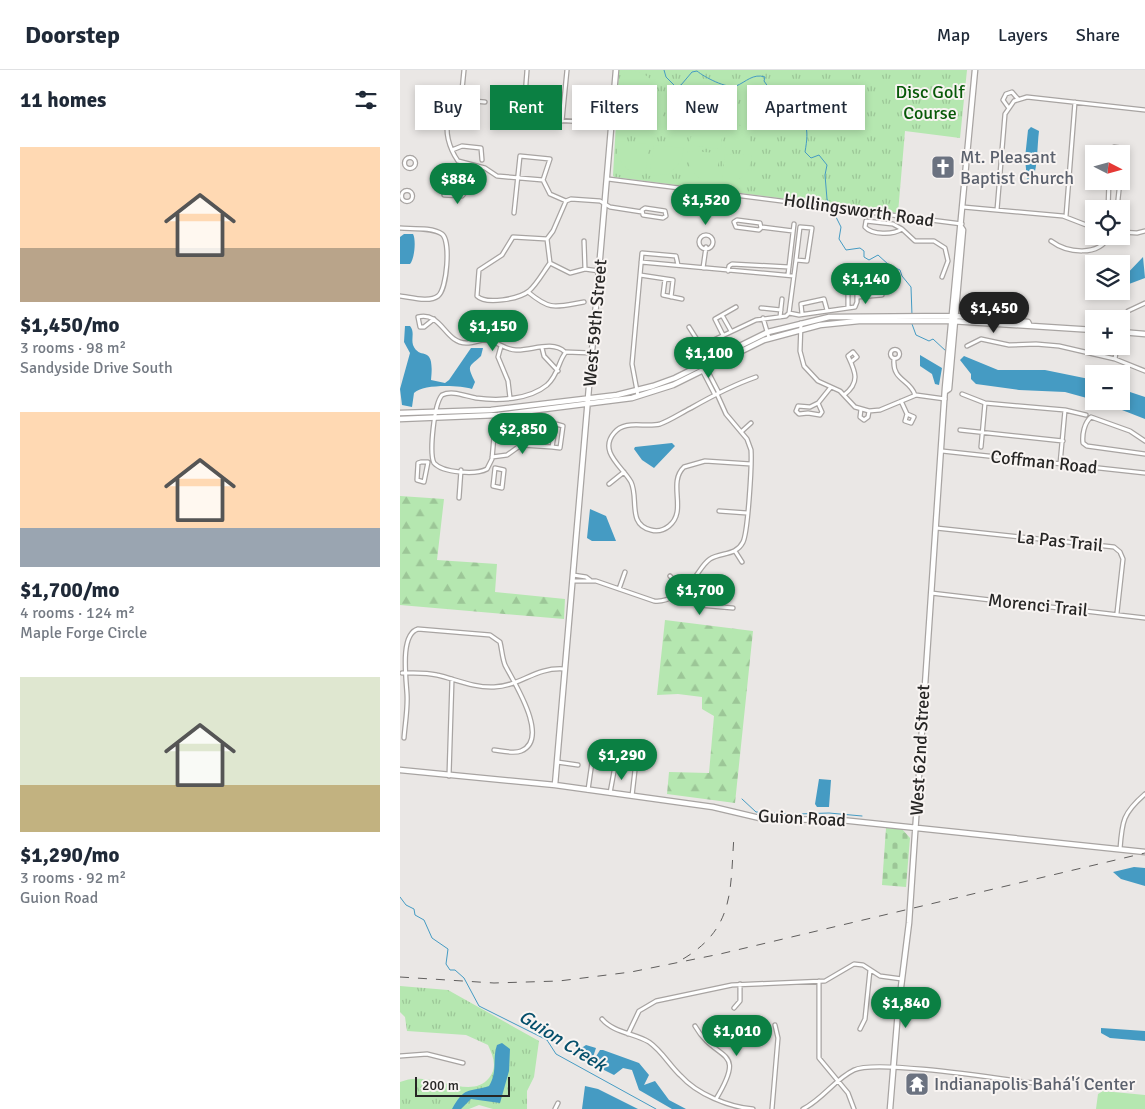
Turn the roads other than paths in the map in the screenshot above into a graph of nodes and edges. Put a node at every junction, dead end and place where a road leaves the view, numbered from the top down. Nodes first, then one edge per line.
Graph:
1 (464, 70) edge
2 (527, 70) edge
3 (566, 70) edge
4 (616, 70) edge
5 (975, 70) edge
6 (462, 85) edge
7 (526, 85) edge
8 (615, 85) edge
9 (1018, 99) junction
10 (480, 102) edge
11 (485, 102) dead end
12 (1075, 102) junction
13 (1008, 107) junction
14 (1145, 110) edge
15 (562, 120) joint
16 (572, 121) edge
17 (448, 130) edge
18 (612, 130) edge
19 (452, 150) junction
20 (482, 160) dead end
21 (478, 166) junction
22 (446, 173) dead end
23 (518, 178) junction
24 (608, 179) junction
25 (543, 180) junction
26 (566, 201) junction
27 (606, 204) junction
28 (963, 207) junction
29 (997, 210) junction
30 (642, 212) junction
31 (514, 213) dead end
32 (1066, 216) junction
33 (794, 224) dead end
34 (1085, 224) edge
35 (761, 226) junction
36 (962, 226) junction
37 (400, 228) edge
38 (902, 229) junction
39 (793, 231) junction
40 (1145, 231) edge
41 (1130, 233) edge
42 (547, 239) junction
43 (584, 241) dead end
44 (1051, 241) dead end
45 (1103, 245) edge
46 (706, 247) junction
47 (948, 259) junction
48 (796, 260) junction
49 (959, 260) junction
50 (641, 262) junction
51 (550, 263) junction
52 (678, 264) junction
53 (703, 268) junction
54 (789, 268) junction
55 (585, 269) junction
56 (600, 271) junction
57 (728, 271) junction
58 (640, 275) junction
59 (788, 275) junction
60 (794, 276) junction
61 (942, 277) dead end
62 (665, 278) junction
63 (858, 288) junction
64 (528, 292) junction
65 (400, 296) edge
66 (672, 297) junction
67 (858, 297) junction
68 (682, 299) dead end
69 (782, 299) dead end
70 (584, 302) dead end
71 (1145, 304) edge
72 (736, 307) dead end
73 (761, 308) dead end
74 (848, 308) junction
75 (781, 310) junction
76 (827, 310) junction
77 (1130, 310) edge
78 (789, 313) junction
79 (802, 314) junction
80 (722, 315) junction
81 (780, 317) junction
82 (763, 318) junction
83 (904, 318) junction
84 (954, 318) junction
85 (434, 319) junction
86 (801, 323) junction
87 (690, 327) dead end
88 (801, 329) junction
89 (1085, 329) edge
90 (731, 331) junction
91 (768, 332) junction
92 (1130, 333) edge
93 (723, 334) junction
94 (1145, 334) edge
95 (769, 338) junction
96 (501, 346) junction
97 (967, 346) dead end
98 (951, 347) junction
99 (542, 348) junction
100 (565, 352) junction
101 (592, 353) junction
102 (1116, 355) edge
103 (894, 359) dead end
104 (1115, 359) junction
105 (852, 361) dead end
106 (702, 365) junction
107 (558, 371) junction
108 (705, 371) junction
109 (1145, 371) edge
110 (756, 377) dead end
111 (831, 387) junction
112 (636, 390) junction
113 (946, 391) junction
114 (717, 394) junction
115 (962, 394) dead end
116 (914, 395) junction
117 (638, 396) junction
118 (844, 396) junction
119 (510, 398) junction
120 (946, 400) junction
121 (901, 401) junction
122 (588, 402) junction
123 (819, 402) junction
124 (985, 403) junction
125 (861, 409) junction
126 (1065, 410) junction
127 (869, 411) junction
128 (400, 413) edge
129 (435, 413) junction
130 (907, 414) dead end
131 (1086, 415) dead end
132 (400, 419) edge
133 (435, 419) junction
134 (523, 423) dead end
135 (751, 423) dead end
136 (495, 425) dead end
137 (960, 430) dead end
138 (741, 432) junction
139 (982, 432) junction
140 (1062, 441) junction
141 (1145, 441) edge
142 (521, 445) junction
143 (552, 447) junction
144 (980, 447) dead end
145 (942, 451) junction
146 (1145, 454) edge
147 (492, 457) junction
148 (433, 460) junction
149 (428, 462) junction
150 (751, 464) junction
151 (1060, 464) junction
152 (490, 465) junction
153 (495, 468) junction
154 (461, 470) junction
155 (624, 472) junction
156 (1145, 473) edge
157 (609, 484) dead end
158 (459, 498) dead end
159 (719, 511) dead end
160 (747, 514) junction
161 (936, 528) junction
162 (735, 551) junction
163 (742, 562) dead end
164 (625, 572) dead end
165 (573, 575) junction
166 (670, 576) dead end
167 (590, 580) junction
168 (572, 581) junction
169 (619, 589) junction
170 (682, 589) junction
171 (931, 593) junction
172 (733, 608) dead end
173 (1117, 613) junction
174 (1145, 618) edge
175 (564, 669) junction
176 (402, 673) junction
177 (452, 679) junction
178 (514, 683) junction
179 (404, 738) dead end
180 (494, 750) dead end
181 (556, 762) junction
182 (592, 762) dead end
183 (578, 765) dead end
184 (615, 766) dead end
185 (400, 770) edge
186 (635, 770) dead end
187 (449, 776) junction
188 (554, 785) junction
189 (588, 790) junction
190 (610, 793) junction
191 (1145, 794) edge
192 (632, 796) junction
193 (916, 827) junction
194 (1120, 849) junction
195 (1145, 852) edge
196 (870, 970) junction
197 (902, 979) junction
198 (819, 981) junction
199 (740, 984) junction
200 (734, 1008) dead end
201 (602, 1019) dead end
202 (775, 1025) dead end
203 (694, 1026) dead end
204 (860, 1029) dead end
205 (628, 1034) junction
206 (400, 1056) edge
207 (464, 1063) dead end
208 (893, 1067) junction
209 (838, 1082) junction
210 (1040, 1084) dead end
211 (716, 1099) junction
212 (558, 1103) dead end
213 (555, 1109) edge
214 (752, 1109) edge
215 (772, 1109) edge
216 (803, 1109) edge
217 (854, 1109) edge
218 (890, 1109) edge

1 - 6 street
2 - 7 street
3 - 15 street
4 - 8 street, West 59th Street
5 - 28 street, West 62nd Street
9 - 12 street
9 - 13 street
9 - 13 street
10 - 11 street
12 - 14 street
12 - 32 street
13 - 29 street
15 - 16 street
17 - 19 street
18 - 24 street, West 59th Street
19 - 20 street
19 - 21 street
21 - 22 street
21 - 23 street
23 - 25 street
23 - 25 street
23 - 31 street
24 - 27 street, West 59th Street
24 - 36 street, Hollingsworth Road
25 - 26 street
26 - 27 street
26 - 42 street
27 - 30 street
27 - 56 street, West 59th Street
28 - 29 street
28 - 36 street, West 62nd Street
29 - 32 street
30 - 30 street
32 - 34 street
33 - 39 street
35 - 35 street
35 - 39 street
36 - 49 street, West 62nd Street
37 - 65 street
38 - 38 street
38 - 47 street
39 - 54 street
40 - 41 street
42 - 51 street
42 - 64 street
43 - 55 street
44 - 45 street
46 - 46 street
46 - 53 street
47 - 49 street
47 - 61 street
48 - 48 street
48 - 60 street
49 - 84 street, West 62nd Street
50 - 52 street
50 - 52 street
50 - 58 street
51 - 55 street
51 - 64 street
52 - 53 street
53 - 57 street
54 - 57 street
54 - 59 street
55 - 56 street
56 - 101 street, West 59th Street
57 - 59 street
58 - 62 street
58 - 112 street
59 - 60 street
60 - 78 street
62 - 66 street
62 - 66 street
63 - 67 street
63 - 67 street
63 - 74 street
64 - 70 street
66 - 68 street
67 - 74 street
69 - 75 street
71 - 77 street
72 - 80 street
73 - 75 street
74 - 76 street
75 - 81 street
76 - 79 street
76 - 79 street
78 - 79 street
78 - 81 street
80 - 90 street
80 - 93 street
81 - 82 street
82 - 90 street
82 - 91 street
83 - 84 street
83 - 84 street
83 - 86 street
83 - 88 street
84 - 89 street
84 - 98 street, West 62nd Street
85 - 85 street
85 - 96 street
86 - 88 street
86 - 91 street
87 - 93 street
88 - 95 street
88 - 111 street
90 - 93 street
91 - 95 street
91 - 106 street
92 - 94 street
95 - 108 street
96 - 99 street
96 - 119 street
97 - 104 street
98 - 113 street, West 62nd Street
98 - 113 street, West 62nd Street
99 - 100 street
99 - 107 street
100 - 101 street
100 - 107 street
101 - 122 street, West 59th Street
102 - 104 street
103 - 116 street
104 - 109 street
105 - 118 street
106 - 108 street
106 - 112 street
107 - 119 street
108 - 114 street
108 - 117 street
110 - 114 street
111 - 118 street
111 - 123 street
112 - 117 street
112 - 122 street
113 - 120 street, West 62nd Street
114 - 138 street
114 - 155 street
115 - 124 street
116 - 120 street
116 - 121 street
117 - 122 street
118 - 125 street
119 - 129 street
120 - 145 street, West 62nd Street
121 - 127 street
121 - 130 street
122 - 129 street
122 - 133 street
122 - 165 street, West 59th Street
123 - 123 street
124 - 126 street
124 - 139 street
125 - 127 street
125 - 127 street
126 - 131 street
126 - 140 street
128 - 129 street
129 - 133 street
132 - 133 street
133 - 148 street
134 - 142 street
135 - 138 street
136 - 147 street
137 - 139 street
138 - 150 street
139 - 140 street
139 - 144 street
140 - 151 street
141 - 146 street
142 - 143 street
142 - 147 street
143 - 143 street
145 - 151 street, Coffman Road
145 - 161 street, West 62nd Street
147 - 152 street
148 - 149 street
148 - 154 street
149 - 149 street
150 - 155 street
150 - 160 street
151 - 156 street, Coffman Road
152 - 153 street
152 - 154 street
153 - 153 street
154 - 158 street
155 - 157 street
159 - 160 street
160 - 162 street
161 - 171 street, West 62nd Street
161 - 173 street, La Pas Trail
162 - 163 street
162 - 170 street
164 - 169 street
165 - 167 street
165 - 168 street, West 59th Street
166 - 170 street
167 - 168 street
167 - 169 street
168 - 175 street, West 59th Street
169 - 170 street
170 - 172 street
171 - 173 street, Morenci Trail
171 - 193 street, West 62nd Street
173 - 174 street, Morenci Trail
175 - 178 street
175 - 181 street, West 59th Street
176 - 177 street
176 - 178 street
176 - 179 street
177 - 178 street
177 - 187 street
178 - 180 street
181 - 183 street
181 - 188 street, West 59th Street
182 - 189 street
184 - 190 street
185 - 187 street, Guion Road
186 - 192 street
187 - 188 street, Guion Road
188 - 189 street, Guion Road
189 - 190 street, Guion Road
190 - 192 street, Guion Road
191 - 194 street
192 - 193 street, Guion Road
193 - 194 street, Guion Road
193 - 197 street, West 62nd Street
194 - 195 street, Guion Road
196 - 197 street
196 - 198 street
196 - 204 street
197 - 208 street, West 62nd Street
198 - 199 street
198 - 209 street
199 - 200 street
199 - 205 street
201 - 205 street
202 - 215 street
203 - 211 street
205 - 211 street
206 - 207 street
208 - 209 street
208 - 210 street
208 - 218 street, West 62nd Street
209 - 216 street
209 - 217 street
211 - 214 street
212 - 213 street

